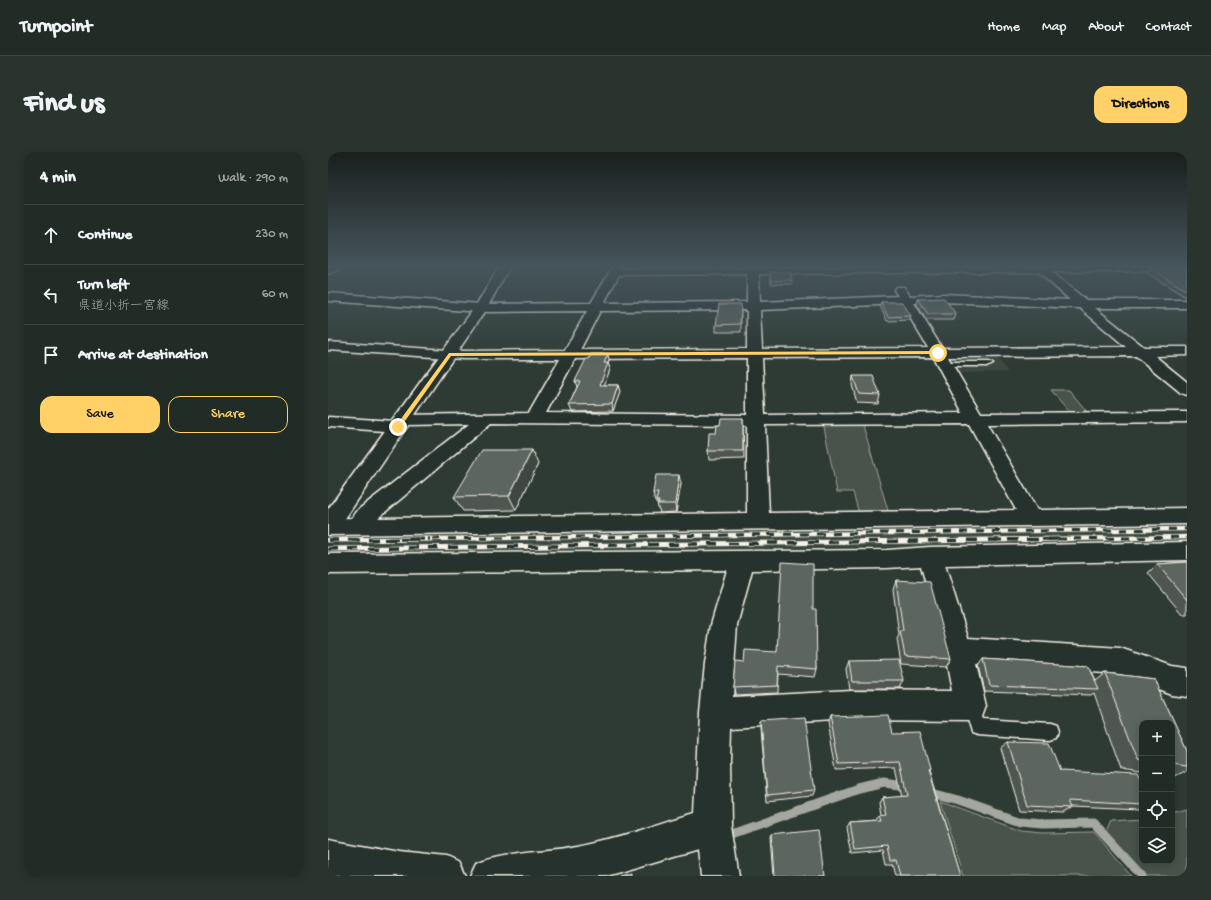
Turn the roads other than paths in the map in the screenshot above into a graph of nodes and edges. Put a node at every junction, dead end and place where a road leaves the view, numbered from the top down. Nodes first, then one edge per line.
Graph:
1 (367, 300) edge
2 (486, 300) edge
3 (600, 300) edge
4 (754, 300) edge
5 (906, 300) junction
6 (910, 300) edge
7 (985, 300) edge
8 (1079, 300) edge
9 (1084, 304) junction
10 (1187, 304) edge
11 (754, 306) junction
12 (596, 307) junction
13 (481, 308) junction
14 (328, 346) edge
15 (1187, 351) edge
16 (1141, 352) junction
17 (449, 354) junction
18 (755, 354) junction
19 (570, 355) junction
20 (941, 359) junction
21 (989, 364) dead end
22 (1187, 390) edge
23 (1187, 417) edge
24 (487, 418) junction
25 (535, 418) junction
26 (975, 418) junction
27 (756, 420) junction
28 (328, 422) edge
29 (400, 423) junction
30 (1187, 516) edge
31 (1031, 518) junction
32 (758, 521) junction
33 (328, 526) edge
34 (358, 526) junction
35 (1185, 554) edge
36 (930, 556) junction
37 (742, 560) junction
38 (328, 564) edge
39 (958, 650) junction
40 (1187, 682) edge
41 (971, 706) junction
42 (715, 712) junction
43 (1050, 732) dead end
44 (713, 826) junction
45 (328, 858) edge
46 (446, 876) edge
47 (489, 876) edge
48 (720, 876) edge

1 - 13 street
2 - 13 street
3 - 12 street
4 - 11 street
5 - 6 street
5 - 11 street
5 - 20 street
7 - 9 street
8 - 9 street
9 - 10 street
9 - 16 street
11 - 12 street
11 - 18 street
12 - 13 street
12 - 19 street
13 - 17 street
14 - 17 street
15 - 16 street
16 - 20 street
16 - 22 street
17 - 19 street
17 - 29 street
18 - 19 street
18 - 20 street
18 - 27 street
19 - 25 street
20 - 21 lane
20 - 26 street
23 - 26 street
24 - 25 street
24 - 29 street
24 - 34 street
25 - 27 street
26 - 27 street
26 - 31 street
27 - 32 street
28 - 29 street
29 - 33 street
30 - 31 street
31 - 32 street
32 - 34 street
33 - 34 street
35 - 36 street
36 - 37 street
36 - 39 street
37 - 38 street
37 - 42 street
39 - 40 street
39 - 41 street
41 - 42 street
41 - 43 lane
42 - 44 street
44 - 47 street
44 - 48 street
45 - 46 street

